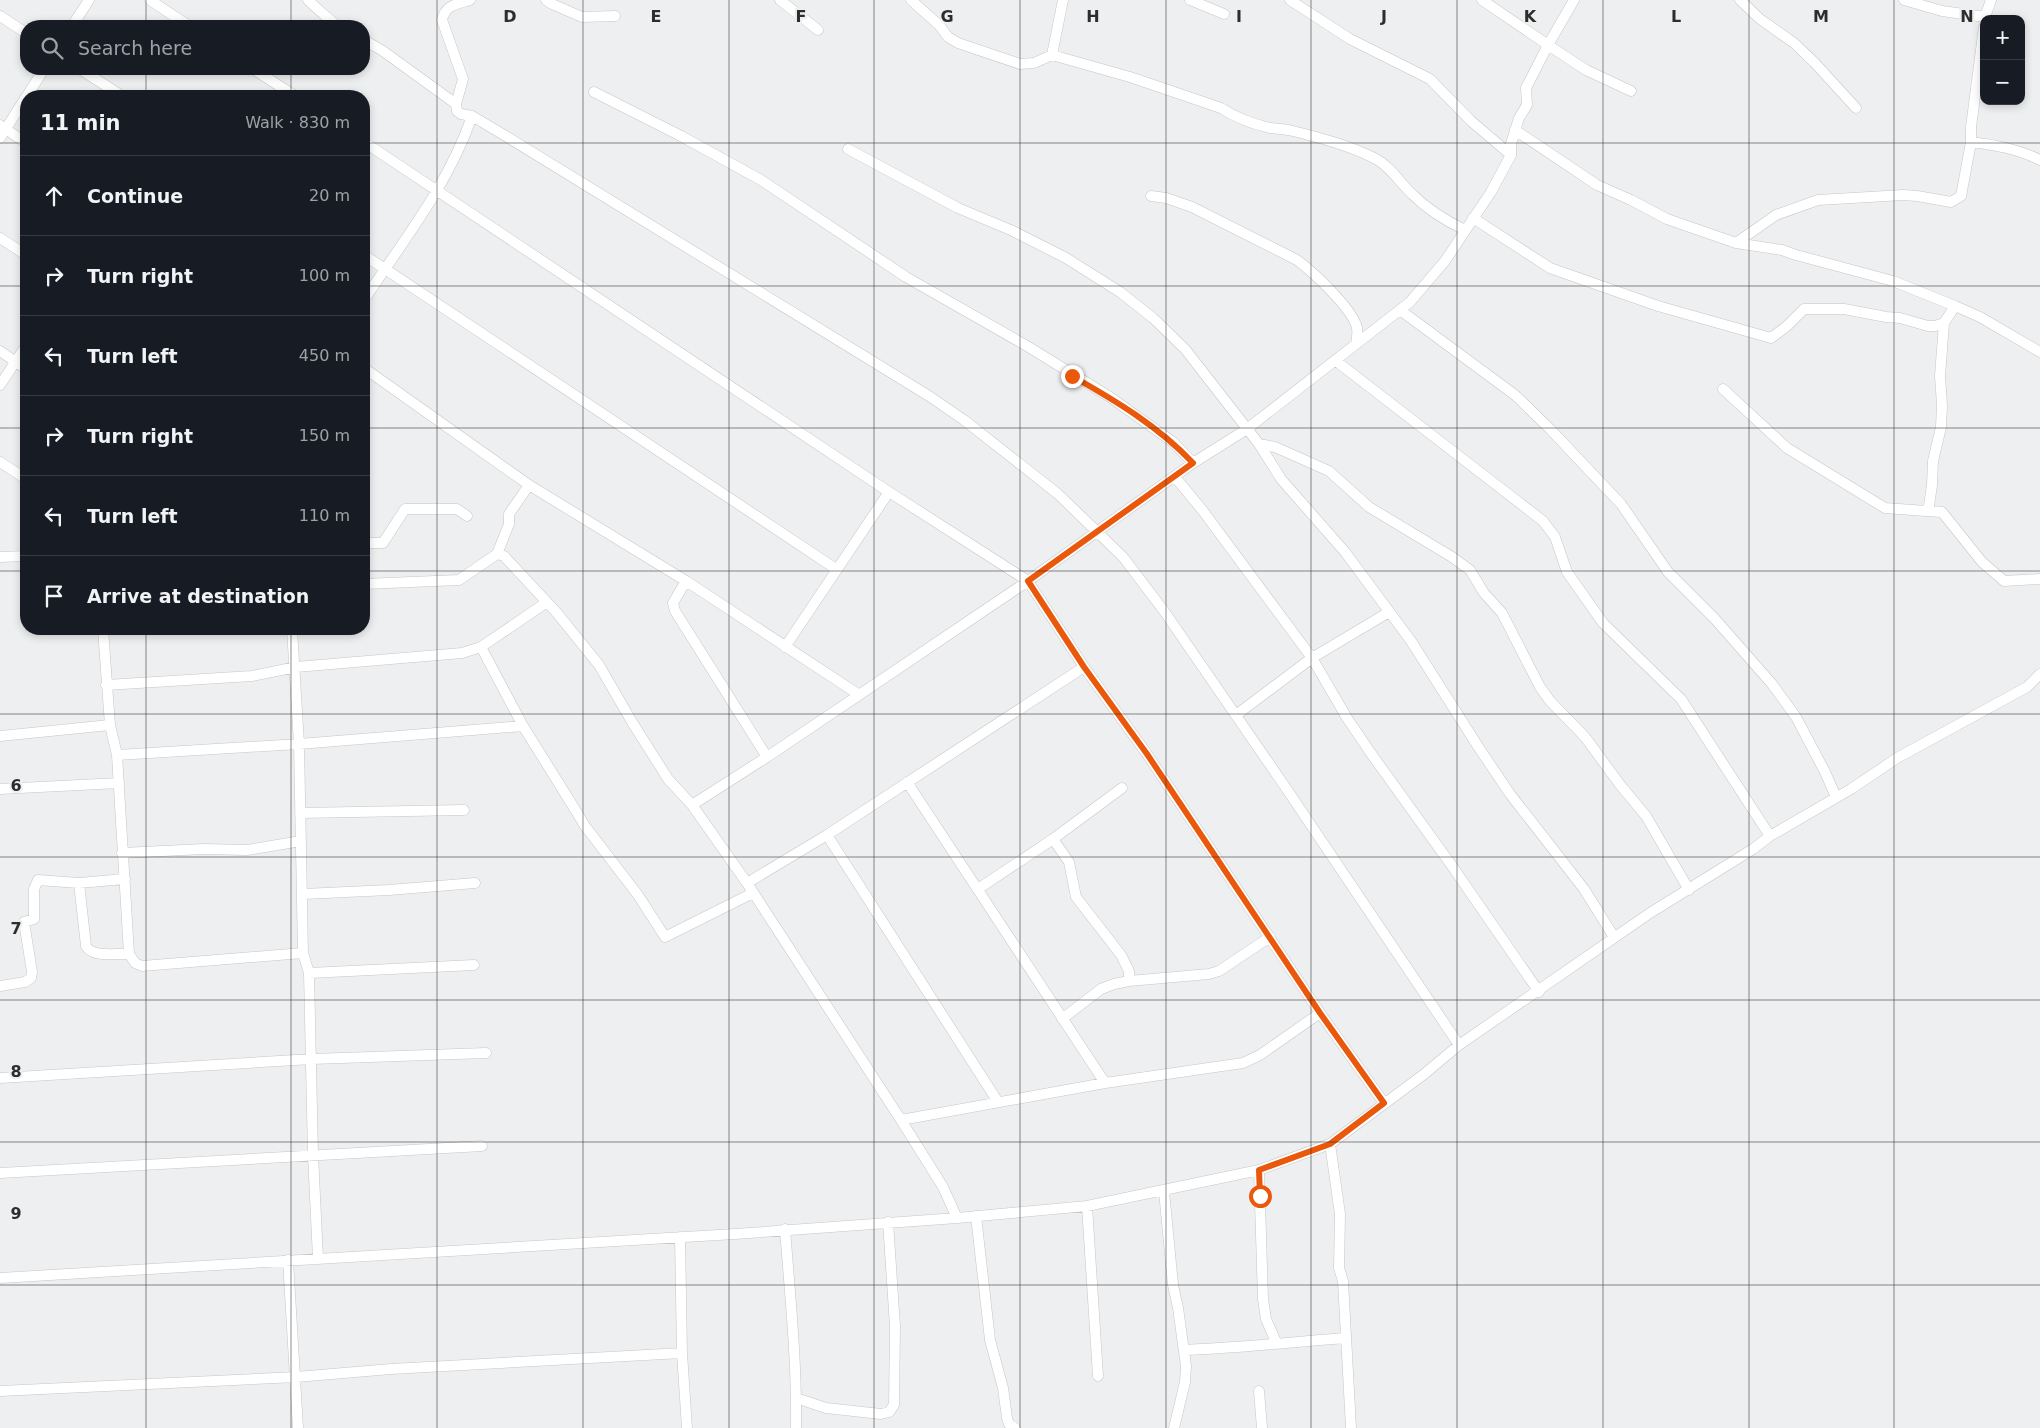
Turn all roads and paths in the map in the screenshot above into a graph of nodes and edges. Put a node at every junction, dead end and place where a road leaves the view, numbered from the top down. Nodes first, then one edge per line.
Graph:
1 (89, 0) edge
2 (150, 0) edge
3 (308, 0) edge
4 (470, 0) edge
5 (546, 0) edge
6 (780, 0) edge
7 (911, 0) edge
8 (1063, 0) edge
9 (1190, 0) edge
10 (1290, 0) edge
11 (1482, 0) edge
12 (1574, 0) edge
13 (1740, 0) edge
14 (1904, 0) edge
15 (1991, 0) edge
16 (1224, 14) dead end
17 (1987, 15) edge
18 (0, 16) edge
19 (615, 16) dead end
20 (76, 20) edge
21 (180, 20) edge
22 (329, 20) edge
23 (1980, 20) edge
24 (20, 29) edge
25 (818, 30) dead end
26 (370, 43) edge
27 (1548, 45) junction
28 (1052, 55) junction
29 (1980, 59) edge
30 (40, 75) edge
31 (89, 75) edge
32 (262, 75) edge
33 (31, 90) edge
34 (113, 90) edge
35 (286, 90) edge
36 (1631, 91) dead end
37 (594, 92) dead end
38 (456, 104) junction
39 (20, 106) edge
40 (1856, 108) dead end
41 (472, 116) junction
42 (3, 127) edge
43 (1515, 130) junction
44 (0, 138) edge
45 (20, 139) edge
46 (1971, 142) junction
47 (370, 146) edge
48 (848, 149) dead end
49 (1511, 154) junction
50 (2040, 160) edge
51 (438, 190) junction
52 (1151, 196) dead end
53 (1473, 218) junction
54 (1465, 230) junction
55 (0, 238) edge
56 (1736, 243) junction
57 (20, 251) edge
58 (370, 259) edge
59 (384, 268) junction
60 (370, 290) edge
61 (1955, 306) junction
62 (1400, 310) junction
63 (1944, 323) junction
64 (1356, 344) junction
65 (0, 351) edge
66 (2040, 352) edge
67 (20, 356) edge
68 (1336, 361) junction
69 (16, 362) junction
70 (20, 365) edge
71 (370, 372) edge
72 (0, 385) edge
73 (1723, 388) dead end
74 (1247, 429) junction
75 (1259, 444) junction
76 (0, 462) edge
77 (1193, 463) junction
78 (20, 475) edge
79 (1175, 477) junction
80 (528, 485) junction
81 (889, 492) junction
82 (1926, 511) junction
83 (467, 516) dead end
84 (1099, 532) junction
85 (370, 543) edge
86 (497, 554) junction
87 (20, 556) edge
88 (0, 557) edge
89 (836, 569) junction
90 (2040, 578) edge
91 (686, 580) junction
92 (1028, 581) junction
93 (370, 584) edge
94 (547, 602) junction
95 (1389, 612) junction
96 (103, 635) edge
97 (293, 635) edge
98 (481, 647) junction
99 (785, 647) junction
100 (1312, 658) junction
101 (296, 667) junction
102 (1084, 667) junction
103 (2040, 674) edge
104 (106, 684) junction
105 (858, 694) junction
106 (1236, 715) junction
107 (110, 725) junction
108 (523, 726) junction
109 (0, 736) edge
110 (299, 744) junction
111 (117, 755) junction
112 (767, 757) junction
113 (908, 782) junction
114 (118, 783) junction
115 (1122, 788) dead end
116 (0, 789) edge
117 (1836, 797) junction
118 (692, 805) junction
119 (464, 810) dead end
120 (300, 813) junction
121 (827, 835) junction
122 (1770, 836) junction
123 (1053, 839) junction
124 (301, 841) junction
125 (122, 853) junction
126 (125, 879) junction
127 (79, 883) junction
128 (475, 883) dead end
129 (747, 883) junction
130 (978, 889) junction
131 (1689, 890) junction
132 (753, 893) junction
133 (303, 894) junction
134 (1270, 937) junction
135 (1614, 937) junction
136 (304, 953) junction
137 (129, 954) junction
138 (474, 965) dead end
139 (309, 973) junction
140 (1129, 981) junction
141 (0, 986) edge
142 (1538, 992) junction
143 (1320, 1013) junction
144 (1062, 1019) junction
145 (1459, 1045) junction
146 (486, 1053) dead end
147 (312, 1059) junction
148 (0, 1078) edge
149 (1105, 1083) junction
150 (998, 1102) junction
151 (1384, 1103) junction
152 (901, 1120) junction
153 (1330, 1144) junction
154 (482, 1146) dead end
155 (313, 1155) junction
156 (1259, 1170) junction
157 (0, 1173) edge
158 (1164, 1191) junction
159 (1087, 1206) junction
160 (976, 1216) junction
161 (957, 1218) junction
162 (888, 1222) junction
163 (784, 1229) junction
164 (680, 1237) junction
165 (318, 1258) junction
166 (288, 1260) junction
167 (0, 1278) edge
168 (1346, 1338) junction
169 (1276, 1342) junction
170 (1184, 1350) junction
171 (682, 1354) junction
172 (1098, 1376) dead end
173 (296, 1377) junction
174 (0, 1391) edge
175 (1259, 1391) dead end
176 (796, 1398) junction
177 (298, 1428) edge
178 (687, 1428) edge
179 (796, 1428) edge
180 (1015, 1428) edge
181 (1174, 1428) edge
182 (1262, 1428) edge
183 (1351, 1428) edge

1 - 20 street
2 - 21 street
3 - 22 street
4 - 38 street
5 - 19 street
6 - 25 street
7 - 28 street
8 - 28 street
9 - 16 street
10 - 49 street
11 - 27 street
12 - 27 street
13 - 40 street
14 - 23 street
15 - 17 street
18 - 24 street
26 - 38 street
27 - 36 street
27 - 43 street
28 - 54 street
29 - 46 street
30 - 33 street
31 - 34 street
32 - 35 street
37 - 77 street
38 - 41 street
39 - 42 street
41 - 51 street
41 - 84 street
42 - 44 street
42 - 45 street
43 - 49 street
43 - 56 street
46 - 50 street
46 - 56 street
47 - 51 street
48 - 74 street
49 - 53 street
51 - 59 street
51 - 81 street
52 - 64 street
53 - 54 street
53 - 63 street
54 - 62 street
55 - 57 street
56 - 61 street
58 - 59 street
59 - 60 street
59 - 89 street
61 - 63 street
61 - 66 street
62 - 64 street
62 - 117 street
63 - 82 street
64 - 68 street
65 - 69 street
67 - 69 street
68 - 74 street
68 - 122 street
69 - 70 street
69 - 72 street
71 - 80 street
73 - 82 street
74 - 75 street
74 - 77 street
75 - 95 street
75 - 131 street
76 - 78 street
77 - 79 street
79 - 84 street
79 - 100 street
80 - 86 street
80 - 91 street
81 - 89 street
81 - 92 street
82 - 90 street
83 - 85 street
84 - 92 street
84 - 106 street
86 - 93 street
86 - 94 street
87 - 88 street
89 - 99 street
91 - 99 street
91 - 112 street
92 - 102 street
92 - 105 street
94 - 98 street
94 - 118 street
95 - 100 street
95 - 135 street
96 - 104 street
97 - 101 street
98 - 101 street
98 - 108 street
99 - 105 street
100 - 106 street
100 - 142 street
101 - 104 street
101 - 110 street
102 - 113 street
102 - 134 street
103 - 117 street
104 - 107 street
105 - 112 street
106 - 145 street
107 - 109 street
107 - 111 street
108 - 110 street
108 - 132 street
110 - 111 street
110 - 120 street
111 - 114 street
112 - 118 street
113 - 121 street
113 - 130 street
114 - 116 street
114 - 125 street
115 - 123 street
117 - 122 street
118 - 129 street
119 - 120 street
120 - 124 street
121 - 129 street
121 - 150 street
122 - 131 street
123 - 130 street
123 - 140 street
124 - 125 street
124 - 133 street
125 - 126 street
126 - 127 street
126 - 137 street
127 - 137 street
127 - 141 street
128 - 133 street
129 - 132 street
130 - 144 street
131 - 135 street
132 - 152 street
133 - 136 street
134 - 140 street
134 - 143 street
135 - 142 street
136 - 137 street
136 - 139 street
138 - 139 street
139 - 147 street
140 - 144 street
142 - 145 street
143 - 149 street
143 - 151 street
144 - 149 street
145 - 151 street
146 - 147 street
147 - 148 street
147 - 155 street
149 - 150 street
150 - 152 street
151 - 153 street
152 - 161 street
153 - 156 street
153 - 168 street
154 - 155 street
155 - 157 street
155 - 165 street
156 - 158 street
156 - 169 street
158 - 159 street
158 - 170 street
159 - 160 street
159 - 172 street
160 - 161 street
160 - 180 street
161 - 162 street
162 - 163 street
162 - 176 street
163 - 164 street
163 - 176 street
164 - 165 street
164 - 171 street
165 - 166 street
166 - 167 street
166 - 173 street
168 - 169 street
168 - 183 street
169 - 170 street
170 - 181 street
171 - 173 street
171 - 178 street
173 - 174 street
173 - 177 street
175 - 182 street
176 - 179 street

